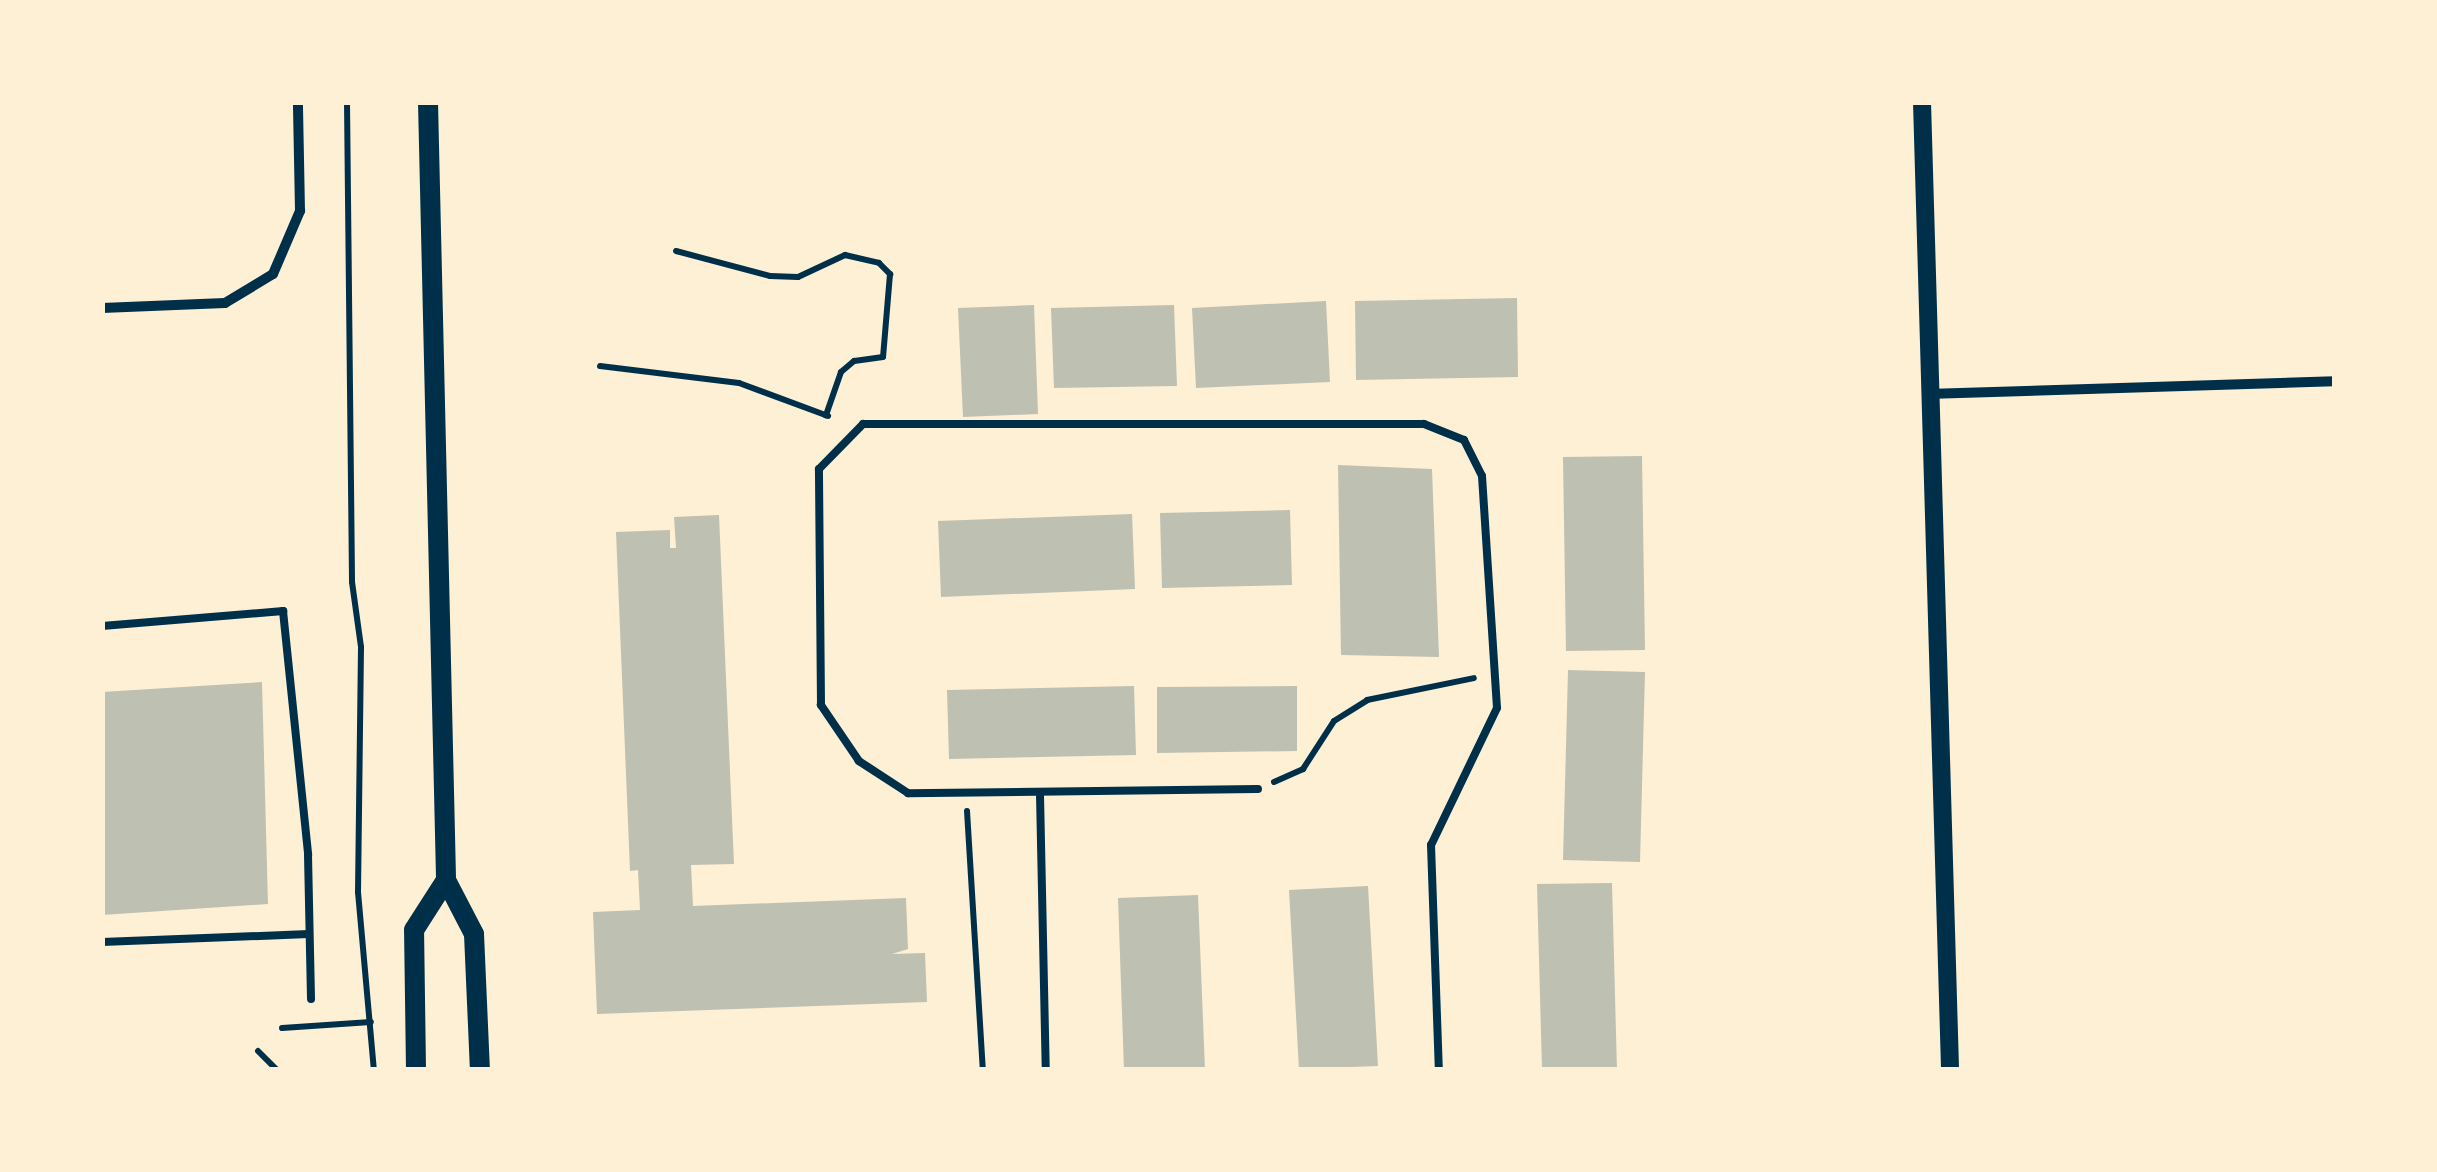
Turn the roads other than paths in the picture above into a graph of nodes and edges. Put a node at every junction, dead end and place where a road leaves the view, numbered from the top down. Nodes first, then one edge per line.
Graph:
1 (298, 102) edge
2 (428, 102) edge
3 (1922, 102) edge
4 (102, 308) edge
5 (2334, 381) edge
6 (1926, 394) junction
7 (102, 626) edge
8 (1258, 790) road end
9 (1040, 795) junction
10 (446, 880) junction
11 (309, 934) junction
12 (102, 942) edge
13 (310, 999) dead end
14 (416, 1070) edge
15 (480, 1070) edge
16 (1046, 1070) edge
17 (1440, 1070) edge
18 (1950, 1070) edge

1 - 4 street
2 - 10 main road
3 - 6 street
5 - 6 street
6 - 18 street
7 - 11 lane
8 - 9 lane
9 - 16 lane
9 - 17 lane
10 - 14 main road
10 - 15 main road
11 - 12 lane
11 - 13 lane

